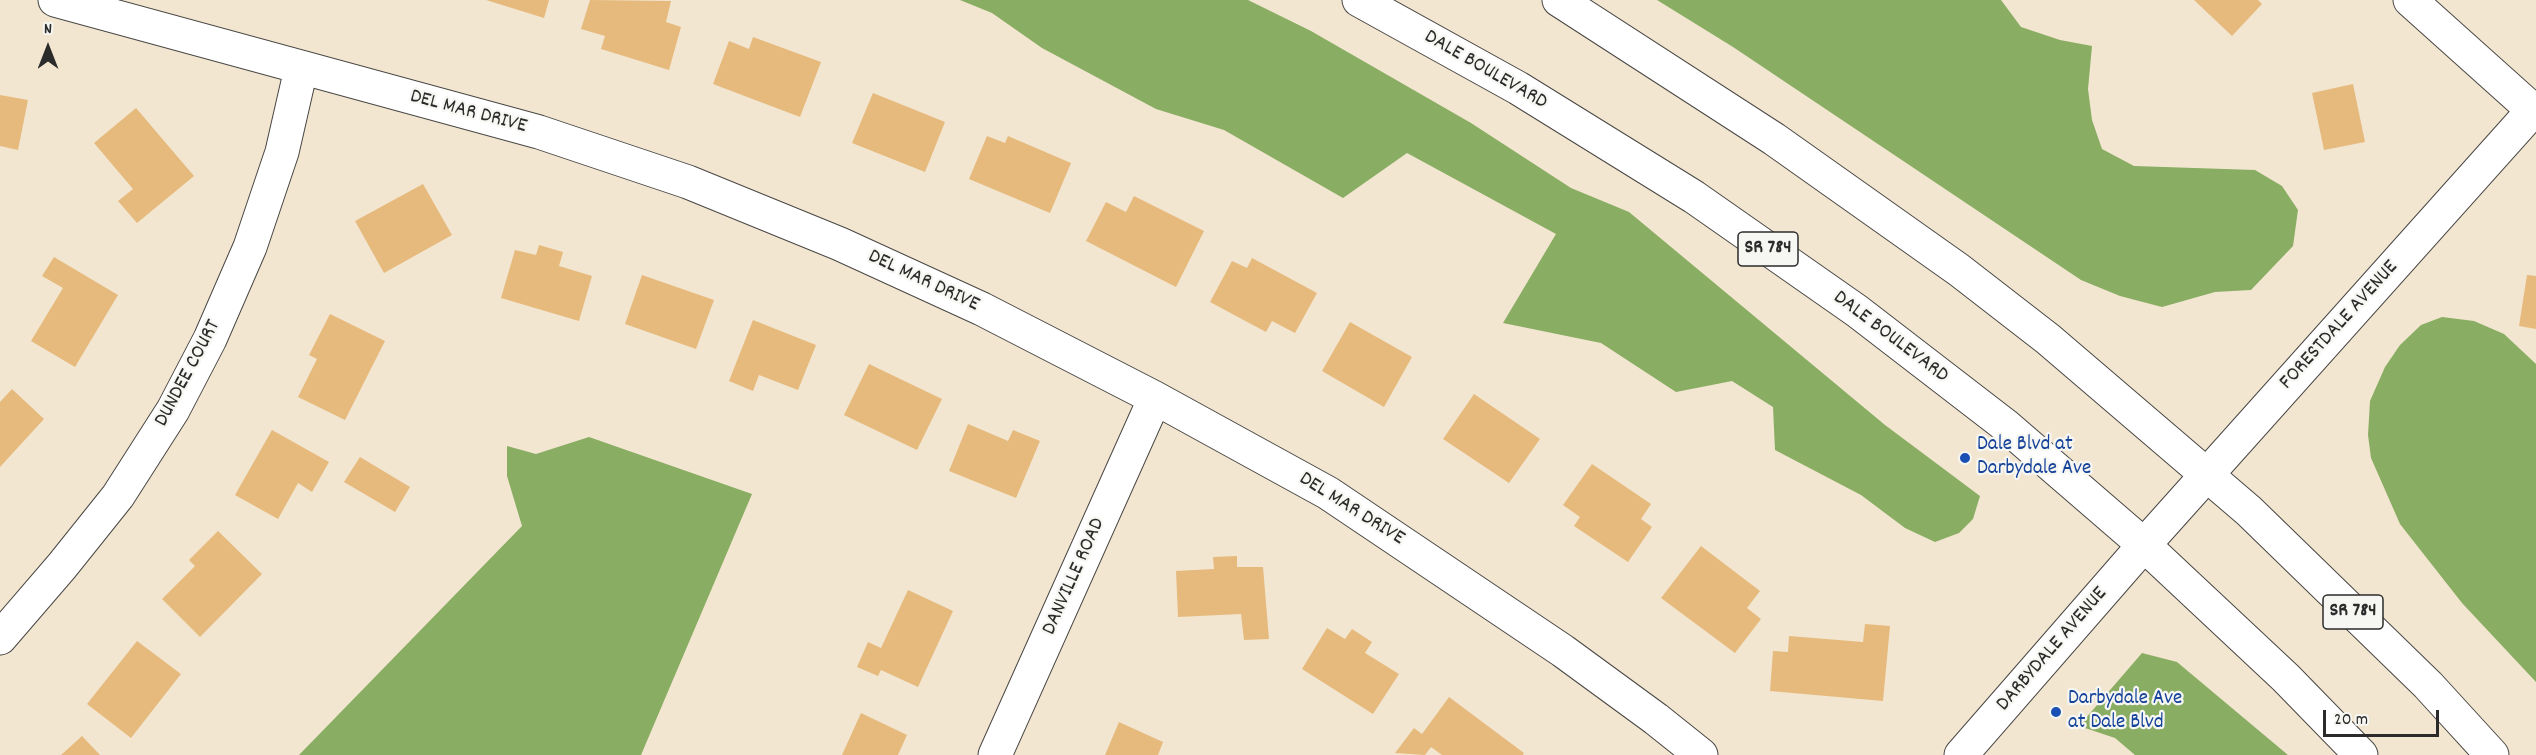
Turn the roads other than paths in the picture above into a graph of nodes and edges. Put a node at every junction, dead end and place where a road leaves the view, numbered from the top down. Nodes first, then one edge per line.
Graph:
1 (56, 0) edge
2 (1359, 0) edge
3 (1559, 0) edge
4 (2410, 0) edge
5 (301, 69) junction
6 (2535, 110) edge
7 (1155, 398) junction
8 (2208, 474) junction
9 (2144, 545) junction
10 (0, 638) edge
11 (995, 755) edge
12 (1701, 755) edge
13 (1961, 755) edge
14 (2361, 755) edge
15 (2492, 755) edge

1 - 5 street, DEL MAR DRIVE
2 - 9 street, DALE BOULEVARD / SR 784
3 - 8 street, SR 784
4 - 6 street
5 - 7 street, DEL MAR DRIVE
5 - 10 street, DUNDEE COURT
6 - 8 street, FORESTDALE AVENUE
7 - 11 street, DANVILLE ROAD
7 - 12 street, DEL MAR DRIVE
8 - 9 street, FORESTDALE AVENUE
8 - 15 street, SR 784
9 - 13 street, DARBYDALE AVENUE
9 - 14 street, DALE BOULEVARD / SR 784

